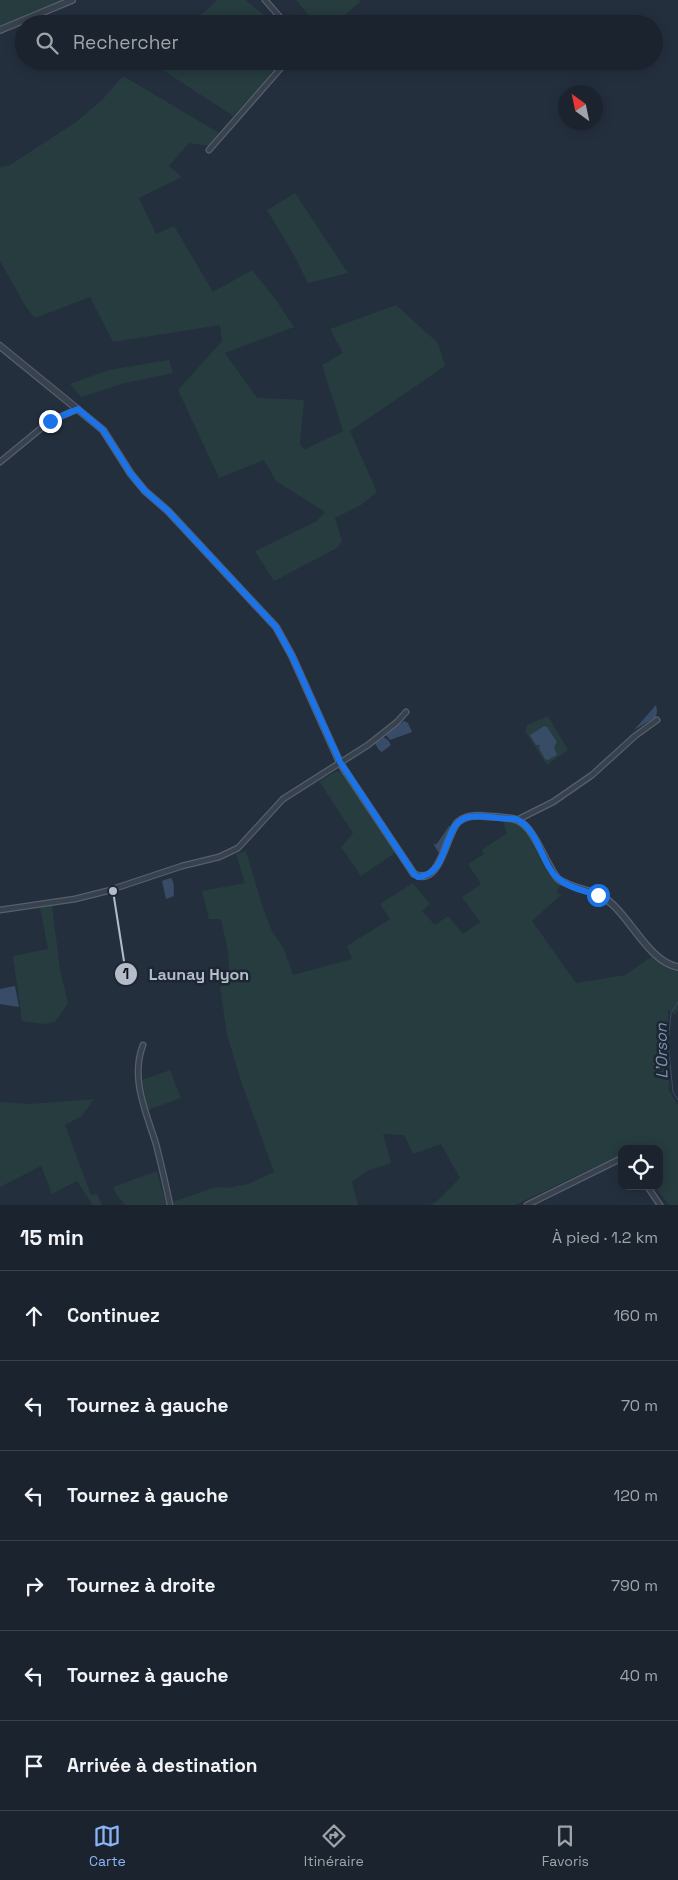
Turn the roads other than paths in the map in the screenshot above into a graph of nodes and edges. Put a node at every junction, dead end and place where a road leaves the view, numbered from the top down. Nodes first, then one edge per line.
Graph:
1 (72, 0) edge
2 (266, 0) edge
3 (36, 15) edge
4 (278, 15) edge
5 (15, 24) edge
6 (0, 30) edge
7 (279, 70) edge
8 (209, 150) dead end
9 (0, 346) edge
10 (78, 409) junction
11 (0, 462) edge
12 (406, 712) dead end
13 (657, 720) dead end
14 (340, 762) junction
15 (517, 820) junction
16 (0, 910) edge
17 (678, 967) edge
18 (143, 1046) dead end
19 (618, 1160) edge
20 (650, 1190) edge
21 (660, 1204) edge
22 (170, 1205) edge
23 (527, 1205) edge

1 - 3 street
2 - 4 street
5 - 6 street
7 - 8 street
9 - 10 street
10 - 11 street
10 - 14 street
12 - 14 street
13 - 15 street
14 - 15 street
14 - 16 street
15 - 17 street
18 - 22 street
19 - 23 street
20 - 21 street

